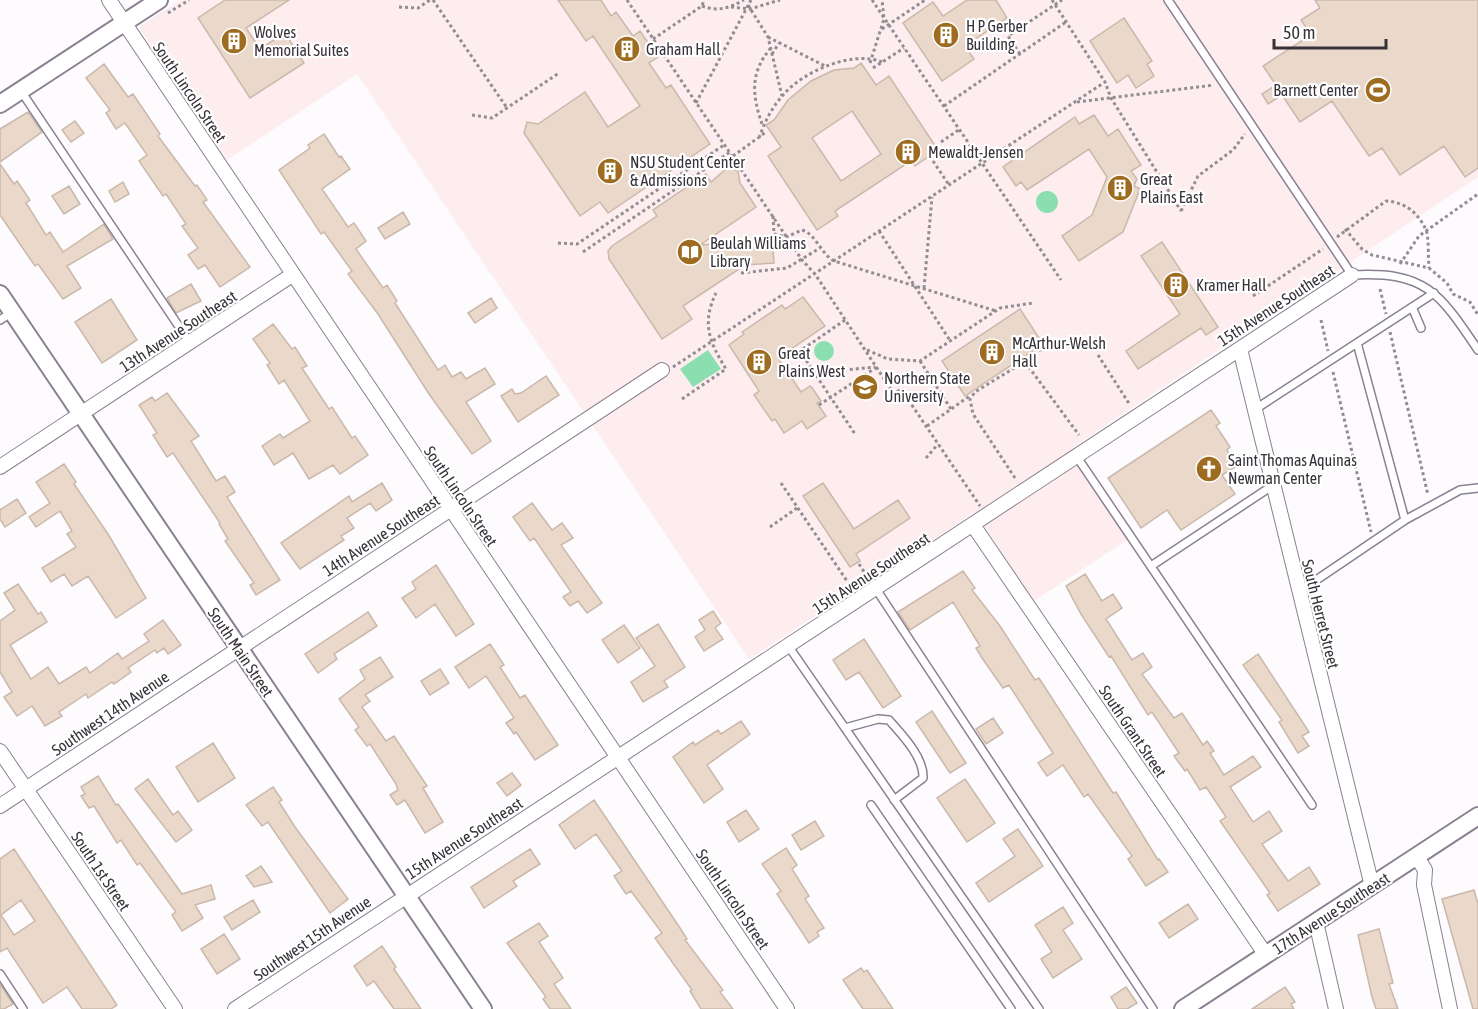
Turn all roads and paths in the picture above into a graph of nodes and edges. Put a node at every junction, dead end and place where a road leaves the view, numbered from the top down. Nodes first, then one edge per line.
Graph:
1 (109, 0) edge
2 (159, 0) edge
3 (432, 0) edge
4 (627, 0) edge
5 (704, 0) edge
6 (744, 0) edge
7 (751, 0) edge
8 (780, 0) edge
9 (872, 0) edge
10 (882, 0) edge
11 (925, 0) edge
12 (1052, 0) edge
13 (1062, 0) edge
14 (1168, 0) edge
15 (1055, 5) junction
16 (702, 6) junction
17 (399, 7) dead end
18 (731, 7) junction
19 (748, 8) junction
20 (884, 19) junction
21 (124, 22) junction
22 (1066, 22) junction
23 (888, 25) junction
24 (1001, 26) dead end
25 (881, 30) junction
26 (1008, 36) junction
27 (768, 37) junction
28 (653, 39) junction
29 (779, 43) junction
30 (771, 48) junction
31 (904, 48) junction
32 (772, 54) junction
33 (1020, 54) junction
34 (872, 58) junction
35 (882, 62) junction
36 (870, 63) dead end
37 (826, 67) junction
38 (873, 68) dead end
39 (560, 74) dead end
40 (1105, 82) junction
41 (1223, 83) junction
42 (20, 91) junction
43 (782, 96) junction
44 (1111, 98) junction
45 (696, 103) junction
46 (1076, 103) junction
47 (0, 104) edge
48 (944, 106) junction
49 (507, 108) junction
50 (472, 115) dead end
51 (1252, 125) junction
52 (763, 126) junction
53 (960, 129) junction
54 (766, 132) dead end
55 (759, 138) junction
56 (941, 142) dead end
57 (725, 145) junction
58 (729, 152) junction
59 (733, 156) junction
60 (933, 161) dead end
61 (983, 163) junction
62 (949, 185) junction
63 (1478, 194) edge
64 (932, 197) junction
65 (772, 214) junction
66 (1346, 229) dead end
67 (879, 231) junction
68 (1426, 231) junction
69 (786, 237) junction
70 (558, 243) dead end
71 (820, 248) junction
72 (583, 252) dead end
73 (802, 260) junction
74 (834, 261) junction
75 (1400, 262) junction
76 (1398, 267) dead end
77 (1429, 268) junction
78 (741, 273) dead end
79 (815, 273) junction
80 (292, 275) junction
81 (1352, 275) junction
82 (1061, 280) dead end
83 (917, 287) junction
84 (924, 289) junction
85 (1380, 290) dead end
86 (1434, 293) junction
87 (0, 294) edge
88 (716, 294) dead end
89 (922, 296) junction
90 (1033, 303) dead end
91 (1412, 307) junction
92 (996, 311) junction
93 (1478, 315) edge
94 (6, 316) edge
95 (846, 320) junction
96 (1321, 320) dead end
97 (1388, 323) junction
98 (1421, 328) dead end
99 (951, 342) junction
100 (190, 343) junction
101 (710, 343) junction
102 (1357, 343) junction
103 (1047, 345) dead end
104 (1240, 349) junction
105 (866, 350) junction
106 (1478, 350) edge
107 (1098, 354) dead end
108 (1330, 360) junction
109 (920, 361) junction
110 (1019, 365) junction
111 (877, 367) junction
112 (663, 371) joint
113 (814, 373) junction
114 (975, 392) junction
115 (831, 397) junction
116 (682, 399) dead end
117 (819, 405) dead end
118 (951, 409) junction
119 (1254, 410) junction
120 (81, 414) junction
121 (1138, 416) junction
122 (927, 426) junction
123 (855, 434) dead end
124 (1079, 435) dead end
125 (939, 444) junction
126 (1077, 456) junction
127 (926, 458) dead end
128 (0, 468) edge
129 (1016, 478) dead end
130 (1458, 481) dead end
131 (781, 483) dead end
132 (1272, 486) junction
133 (1478, 488) edge
134 (1460, 490) junction
135 (1430, 505) junction
136 (797, 508) junction
137 (450, 510) junction
138 (987, 516) junction
139 (1406, 520) junction
140 (973, 525) junction
141 (770, 527) dead end
142 (1373, 542) junction
143 (1151, 566) junction
144 (849, 584) dead end
145 (876, 589) junction
146 (1298, 592) junction
147 (789, 647) junction
148 (238, 648) junction
149 (845, 728) junction
150 (0, 751) edge
151 (618, 758) junction
152 (26, 789) junction
153 (894, 800) junction
154 (871, 805) dead end
155 (1312, 805) dead end
156 (0, 806) edge
157 (1478, 816) edge
158 (1417, 856) junction
159 (1372, 886) junction
160 (406, 895) junction
161 (1316, 922) junction
162 (1266, 955) junction
163 (0, 974) edge
164 (23, 1009) edge
165 (175, 1009) edge
166 (235, 1009) edge
167 (483, 1009) edge
168 (787, 1009) edge
169 (1011, 1009) edge
170 (1039, 1009) edge
171 (1153, 1009) edge
172 (1183, 1009) edge
173 (1336, 1009) edge
174 (1450, 1009) edge

1 - 21 street, South Lincoln Street
2 - 21 street
3 - 17 path
3 - 49 path
4 - 28 path
5 - 16 path
6 - 18 path
7 - 19 path
8 - 19 path
9 - 20 path
10 - 20 path
11 - 23 path
12 - 15 path
13 - 15 path
14 - 41 lane
15 - 22 path
15 - 26 path
16 - 18 path
16 - 28 path
18 - 19 path
19 - 27 path
19 - 45 path
20 - 23 path
20 - 25 path
21 - 42 street
21 - 80 street, South Lincoln Street
22 - 33 path
22 - 40 path
23 - 25 path
23 - 31 path
24 - 26 path
25 - 34 path
26 - 33 path
27 - 29 path
27 - 30 path
28 - 45 path
29 - 32 path
29 - 37 path
30 - 32 path
30 - 52 path
31 - 35 path
31 - 48 path
32 - 43 path
33 - 48 path
34 - 35 path
34 - 36 path
34 - 37 path
35 - 38 path
37 - 43 path
39 - 49 path
40 - 44 path
40 - 46 path
41 - 44 path
41 - 51 lane
42 - 47 street
42 - 100 lane
43 - 52 path
44 - 46 path
44 - 51 path
45 - 57 path
46 - 61 path
48 - 53 path
49 - 50 path
51 - 81 lane
52 - 55 path
53 - 56 path
53 - 61 path
54 - 55 path
55 - 59 path
57 - 58 path
57 - 70 path
58 - 59 path
58 - 72 path
59 - 65 path
60 - 62 path
61 - 62 path
61 - 82 path
62 - 64 path
63 - 68 path
64 - 67 path
64 - 84 path
65 - 69 path
65 - 69 path
66 - 75 path
67 - 74 path
67 - 83 path
68 - 75 path
68 - 77 path
69 - 71 path
69 - 73 path
71 - 73 path
71 - 74 path
73 - 78 path
73 - 79 path
74 - 79 path
74 - 83 path
75 - 76 path
75 - 77 path
77 - 93 path
79 - 95 path
79 - 101 path
80 - 100 street, 13th Avenue Southeast
80 - 137 street, South Lincoln Street
81 - 86 lane
81 - 104 street, 15th Avenue Southeast
83 - 84 path
83 - 89 path
84 - 89 path
84 - 92 path
85 - 97 path
86 - 91 lane
86 - 106 lane
87 - 94 street, South Main Street
88 - 101 path
89 - 99 path
90 - 92 path
91 - 97 lane
91 - 98 lane
92 - 99 path
94 - 120 street, South Main Street
95 - 105 path
95 - 113 path
96 - 108 path
97 - 102 lane
97 - 135 path
99 - 109 path
100 - 120 street, 13th Avenue Southeast
101 - 112 path
101 - 116 path
102 - 108 lane
102 - 139 lane
103 - 110 path
104 - 119 street, South Herret Street
104 - 121 street, 15th Avenue Southeast
105 - 109 path
105 - 111 path
107 - 121 path
108 - 119 lane
108 - 142 path
109 - 118 path
110 - 114 path
110 - 124 path
111 - 113 path
111 - 115 path
111 - 122 path
112 - 137 street, 14th Avenue Southeast
113 - 115 path
114 - 118 path
114 - 129 path
115 - 117 path
115 - 123 path
118 - 122 path
119 - 132 street, South Herret Street
120 - 128 street, 13th Avenue Southeast
120 - 148 street, South Main Street
121 - 126 street, 15th Avenue Southeast
122 - 125 path
125 - 127 path
125 - 138 path
126 - 138 street, 15th Avenue Southeast
126 - 143 lane
130 - 134 lane
131 - 136 path
132 - 143 lane
132 - 146 street, South Herret Street
133 - 134 lane
134 - 135 lane
135 - 139 lane
136 - 141 path
136 - 144 path
137 - 148 street, 14th Avenue Southeast
137 - 151 street, South Lincoln Street
138 - 140 street, 15th Avenue Southeast
139 - 142 lane
140 - 145 street, 15th Avenue Southeast
140 - 162 street, South Grant Street
142 - 146 lane
143 - 155 lane
145 - 147 street, 15th Avenue Southeast
145 - 171 lane
146 - 159 street, South Herret Street
147 - 149 lane
147 - 151 street, 15th Avenue Southeast
148 - 152 street, Southwest 14th Avenue
148 - 160 street, South Main Street
149 - 153 lane
149 - 153 lane
150 - 152 street, South 1st Street
151 - 160 street, 15th Avenue Southeast
151 - 168 street, South Lincoln Street
152 - 156 street, Southwest 14th Avenue
152 - 165 street, South 1st Street
153 - 170 lane
154 - 169 lane
157 - 158 street, 17th Avenue Southeast
158 - 159 street, 17th Avenue Southeast
158 - 174 street
159 - 161 street, 17th Avenue Southeast
160 - 166 street, Southwest 15th Avenue
160 - 167 street, South Main Street
161 - 162 street, 17th Avenue Southeast
161 - 173 street
162 - 172 street, 17th Avenue Southeast
163 - 164 lane

